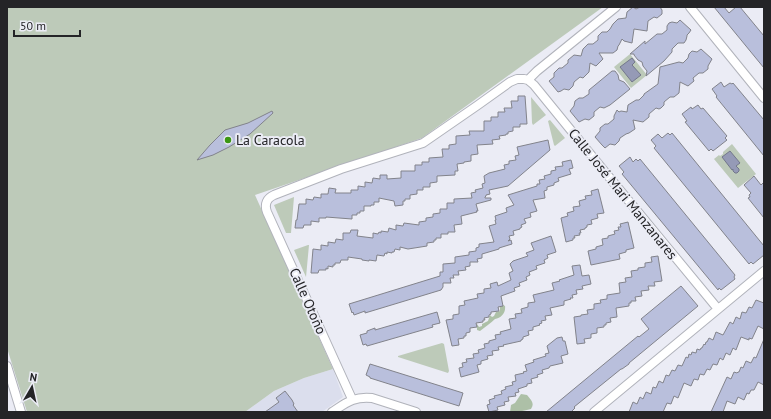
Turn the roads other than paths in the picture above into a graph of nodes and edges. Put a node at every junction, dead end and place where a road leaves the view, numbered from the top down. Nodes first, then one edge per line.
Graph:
1 (616, 7) edge
2 (690, 7) edge
3 (528, 80) junction
4 (764, 98) edge
5 (764, 271) edge
6 (718, 309) junction
7 (7, 366) edge
8 (352, 399) junction
9 (21, 412) edge
10 (332, 412) edge
11 (416, 412) edge
12 (594, 412) edge

1 - 3 street
2 - 4 street
3 - 6 street, Calle José Mari Manzanares
3 - 8 street, Calle Otoño
5 - 6 street
6 - 12 street
7 - 9 street
8 - 10 street
8 - 11 street

